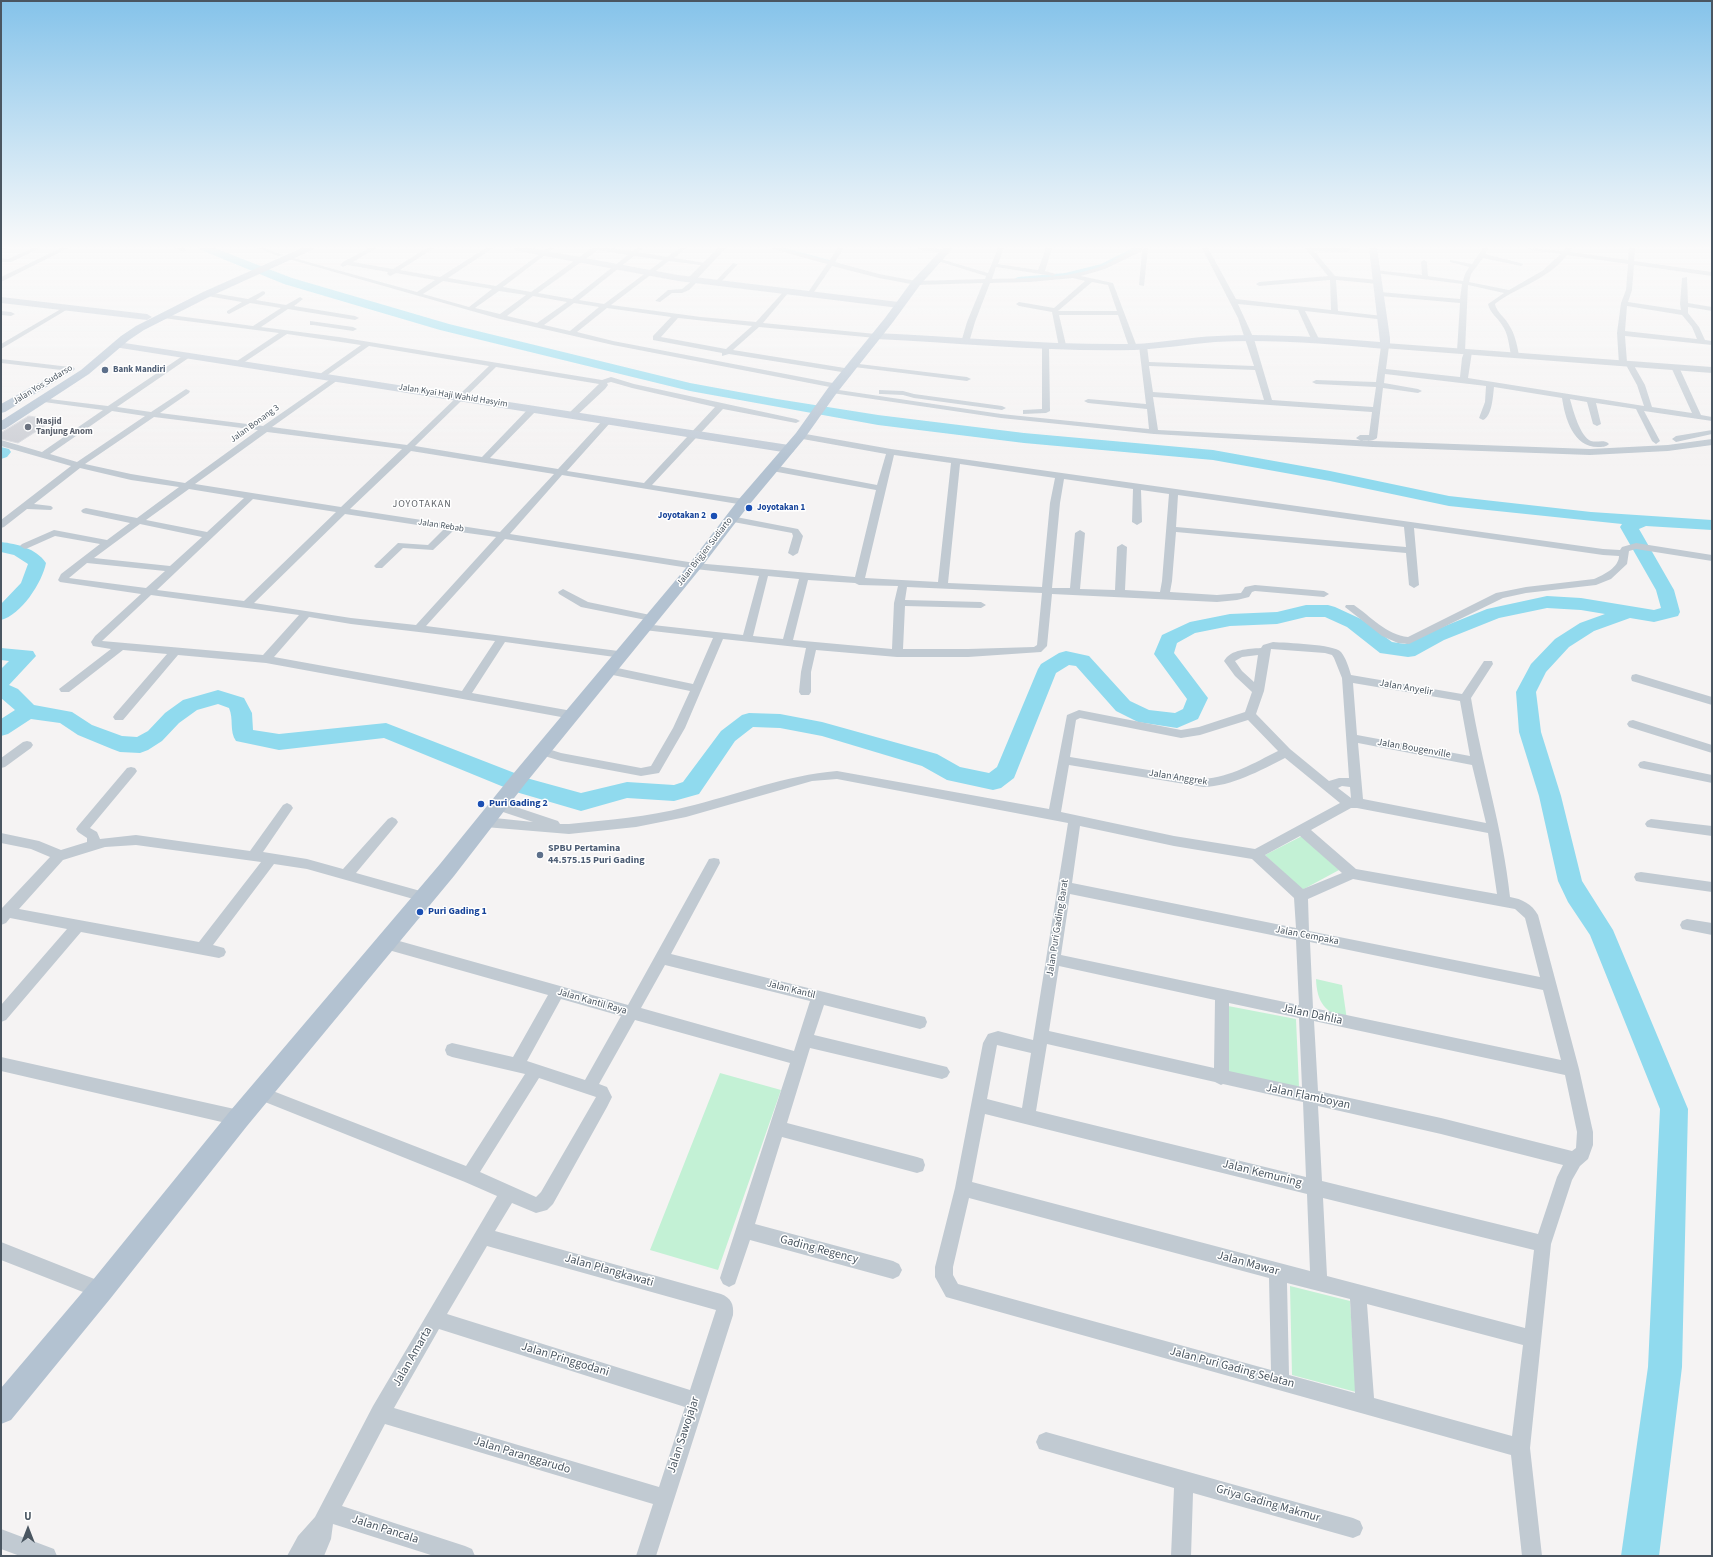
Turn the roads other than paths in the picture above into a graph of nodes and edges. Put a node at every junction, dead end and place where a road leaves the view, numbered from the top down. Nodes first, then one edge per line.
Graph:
1 (45, 321) edge
2 (148, 321) edge
3 (151, 321) edge
4 (189, 321) edge
5 (266, 321) edge
6 (317, 321) edge
7 (518, 321) edge
8 (545, 321) edge
9 (586, 321) edge
10 (672, 321) edge
11 (724, 321) edge
12 (761, 321) edge
13 (887, 321) edge
14 (972, 321) edge
15 (1057, 321) edge
16 (1125, 321) edge
17 (1241, 321) edge
18 (1306, 321) edge
19 (1383, 321) edge
20 (1464, 321) edge
21 (1503, 321) edge
22 (1622, 321) edge
23 (1690, 321) edge
24 (313, 323) junction
25 (758, 324) junction
26 (539, 325) junction
27 (254, 328) junction
28 (286, 332) junction
29 (570, 333) junction
30 (1621, 333) junction
31 (297, 334) junction
32 (876, 336) junction
33 (339, 339) junction
34 (1250, 339) junction
35 (966, 340) junction
36 (1316, 341) junction
37 (1702, 342) junction
38 (1712, 343) edge
39 (367, 344) junction
40 (118, 345) junction
41 (1045, 345) junction
42 (1062, 345) junction
43 (1385, 346) junction
44 (1, 347) edge
45 (1138, 347) junction
46 (728, 351) junction
47 (1465, 352) junction
48 (187, 355) junction
49 (1516, 356) junction
50 (1, 360) edge
51 (240, 363) junction
52 (494, 364) junction
53 (716, 364) junction
54 (1146, 364) junction
55 (1626, 364) junction
56 (1675, 367) junction
57 (851, 368) junction
58 (1259, 368) junction
59 (70, 369) junction
60 (1712, 370) edge
61 (1382, 371) junction
62 (323, 376) junction
63 (335, 378) junction
64 (967, 379) dead end
65 (1464, 380) junction
66 (602, 382) junction
67 (1316, 382) dead end
68 (1490, 384) junction
69 (1380, 385) junction
70 (833, 390) junction
71 (186, 391) dead end
72 (1418, 391) dead end
73 (1150, 394) junction
74 (1566, 396) junction
75 (459, 397) junction
76 (44, 400) junction
77 (1591, 400) junction
78 (1088, 401) dead end
79 (1269, 403) junction
80 (721, 406) junction
81 (1151, 407) junction
82 (1639, 408) junction
83 (2, 409) edge
84 (110, 409) junction
85 (533, 409) junction
86 (1649, 409) junction
87 (1377, 410) junction
88 (153, 415) junction
89 (572, 415) junction
90 (1698, 417) junction
91 (1483, 418) dead end
92 (1712, 419) edge
93 (607, 421) junction
94 (796, 421) dead end
95 (1597, 424) dead end
96 (1, 426) edge
97 (265, 429) junction
98 (1153, 429) junction
99 (1712, 432) edge
100 (693, 435) junction
101 (800, 436) junction
102 (1656, 441) junction
103 (1712, 442) edge
104 (1, 443) edge
105 (410, 448) junction
106 (789, 449) junction
107 (891, 452) junction
108 (45, 454) junction
109 (485, 459) junction
110 (956, 460) junction
111 (78, 465) junction
112 (772, 468) junction
113 (561, 472) junction
114 (1060, 475) junction
115 (186, 486) junction
116 (646, 486) junction
117 (1138, 487) junction
118 (880, 488) junction
119 (1174, 492) junction
120 (250, 496) junction
121 (744, 502) junction
122 (25, 506) junction
123 (48, 508) dead end
124 (343, 510) junction
125 (86, 511) dead end
126 (731, 519) junction
127 (138, 522) junction
128 (1137, 522) dead end
129 (1, 525) edge
130 (1409, 525) junction
131 (450, 528) junction
132 (1172, 529) junction
133 (1080, 533) dead end
134 (208, 535) junction
135 (502, 535) junction
136 (109, 543) junction
137 (26, 546) dead end
138 (1122, 547) dead end
139 (1410, 550) junction
140 (793, 552) dead end
141 (1623, 552) junction
142 (1712, 558) edge
143 (85, 560) junction
144 (379, 566) dead end
145 (695, 566) junction
146 (171, 569) junction
147 (764, 574) junction
148 (804, 577) junction
149 (859, 582) junction
150 (903, 584) junction
151 (1414, 585) dead end
152 (943, 586) junction
153 (1047, 591) junction
154 (148, 592) junction
155 (563, 592) dead end
156 (1075, 592) junction
157 (1120, 593) junction
158 (1324, 594) dead end
159 (1164, 595) junction
160 (899, 603) junction
161 (246, 605) junction
162 (981, 605) dead end
163 (1350, 607) dead end
164 (307, 613) junction
165 (648, 622) junction
166 (418, 629) junction
167 (720, 637) junction
168 (502, 638) junction
169 (747, 639) junction
170 (787, 643) junction
171 (121, 646) junction
172 (812, 646) junction
173 (176, 650) junction
174 (1264, 651) junction
175 (896, 653) junction
176 (622, 654) junction
177 (266, 659) junction
178 (1488, 664) dead end
179 (608, 670) junction
180 (1347, 678) junction
181 (1636, 678) dead end
182 (65, 689) dead end
183 (697, 689) junction
184 (1258, 691) junction
185 (805, 692) dead end
186 (465, 695) junction
187 (1465, 698) junction
188 (1712, 701) edge
189 (572, 715) junction
190 (1250, 715) junction
191 (119, 717) dead end
192 (1633, 724) dead end
193 (1352, 738) junction
194 (27, 745) dead end
195 (1712, 748) edge
196 (542, 751) junction
197 (1286, 752) junction
198 (1064, 760) junction
199 (1476, 761) junction
200 (1, 764) edge
201 (1644, 765) dead end
202 (131, 771) dead end
203 (1712, 779) edge
204 (1356, 784) junction
205 (1330, 787) junction
206 (502, 800) junction
207 (1353, 804) junction
208 (287, 808) dead end
209 (1054, 815) junction
210 (1075, 820) junction
211 (392, 822) dead end
212 (1652, 824) dead end
213 (568, 829) junction
214 (1301, 829) junction
215 (1493, 829) junction
216 (1712, 831) edge
217 (1, 838) edge
218 (94, 845) junction
219 (1256, 854) junction
220 (59, 856) junction
221 (252, 856) junction
222 (272, 858) junction
223 (714, 863) dead end
224 (1352, 874) junction
225 (346, 875) junction
226 (1640, 877) dead end
227 (1064, 887) junction
228 (1712, 887) edge
229 (1301, 896) junction
230 (424, 897) junction
231 (1504, 901) junction
232 (4, 916) edge
233 (1687, 925) dead end
234 (77, 926) junction
235 (1712, 929) edge
236 (1303, 935) junction
237 (385, 943) junction
238 (203, 948) junction
239 (219, 952) dead end
240 (662, 958) junction
241 (1053, 959) junction
242 (1550, 985) junction
243 (557, 992) junction
244 (1222, 996) junction
245 (819, 997) junction
246 (632, 1013) junction
247 (1306, 1014) junction
248 (1, 1015) edge
249 (920, 1022) dead end
250 (806, 1040) junction
251 (1040, 1042) junction
252 (452, 1050) dead end
253 (799, 1060) junction
254 (1, 1064) edge
255 (517, 1064) junction
256 (1571, 1069) junction
257 (536, 1070) junction
258 (942, 1072) dead end
259 (1221, 1078) junction
260 (589, 1088) junction
261 (260, 1093) junction
262 (1310, 1097) junction
263 (980, 1105) junction
264 (1028, 1116) junction
265 (239, 1118) junction
266 (777, 1128) junction
267 (1574, 1160) junction
268 (917, 1165) dead end
269 (469, 1175) junction
270 (1315, 1187) junction
271 (963, 1188) junction
272 (508, 1193) junction
273 (745, 1230) junction
274 (483, 1236) junction
275 (1543, 1244) junction
276 (1, 1251) edge
277 (893, 1270) dead end
278 (1278, 1272) junction
279 (729, 1278) dead end
280 (1319, 1283) junction
281 (101, 1290) junction
282 (1358, 1293) junction
283 (724, 1315) joint
284 (435, 1319) junction
285 (1532, 1340) junction
286 (1280, 1382) junction
287 (696, 1401) junction
288 (1365, 1405) junction
289 (1, 1410) edge
290 (380, 1413) junction
291 (1046, 1442) dead end
292 (1520, 1448) junction
293 (1184, 1481) junction
294 (664, 1498) junction
295 (325, 1518) junction
296 (1353, 1528) dead end
297 (1, 1539) edge
298 (48, 1556) edge
299 (297, 1556) edge
300 (313, 1556) edge
301 (465, 1556) edge
302 (646, 1556) edge
303 (1181, 1556) edge
304 (1532, 1556) edge

1 - 44 street
2 - 59 main road, Jalan Yos Sudarso
3 - 40 main road
4 - 27 street
5 - 27 street
6 - 24 street
7 - 26 street
8 - 26 street
9 - 29 street
10 - 46 street
11 - 25 street
12 - 25 street
13 - 32 main road, Jalan Brigjen Sudiarto
14 - 35 street
15 - 42 street
16 - 45 street
17 - 34 street
18 - 36 street
19 - 43 main road
20 - 47 street
21 - 49 street
22 - 30 street
23 - 37 street
24 - 31 street
24 - 33 street
25 - 32 street
25 - 46 street
26 - 29 street
27 - 28 street
28 - 31 street
28 - 51 street
29 - 53 street
30 - 37 street
30 - 55 street
31 - 33 street
32 - 35 main road
32 - 57 main road, Jalan Brigjen Sudiarto
33 - 39 street
34 - 36 main road
34 - 45 main road
34 - 58 street
35 - 41 main road
36 - 43 main road
37 - 38 street
39 - 52 street
39 - 62 street
40 - 48 main road, Jalan Kyai Haji Wahid Hasyim
40 - 76 main road
41 - 42 main road
41 - 70 street
42 - 45 main road
43 - 47 street
43 - 61 street
45 - 54 street
46 - 53 street
46 - 57 street
47 - 49 street
47 - 65 street
48 - 51 main road, Jalan Kyai Haji Wahid Hasyim
48 - 84 street
49 - 55 street
50 - 59 street
51 - 62 main road, Jalan Kyai Haji Wahid Hasyim
52 - 66 street
52 - 75 street
53 - 70 street
54 - 58 street
54 - 73 street
55 - 56 street
55 - 86 street
56 - 60 street
56 - 90 street
57 - 64 street
57 - 70 main road, Jalan Brigjen Sudiarto
58 - 79 street
59 - 83 main road, Jalan Yos Sudarso
61 - 65 street
61 - 69 street
62 - 63 main road, Jalan Kyai Haji Wahid Hasyim
63 - 75 main road, Jalan Kyai Haji Wahid Hasyim
63 - 97 street, Jalan Bonang 3
65 - 68 street
66 - 80 street
66 - 89 street
67 - 69 street
68 - 74 street
68 - 91 street
69 - 72 street
69 - 87 street
70 - 98 street
70 - 101 main road, Jalan Brigjen Sudiarto
71 - 88 street
73 - 79 street
73 - 81 street
74 - 77 street
74 - 102 street
75 - 85 main road, Jalan Kyai Haji Wahid Hasyim
75 - 105 street
76 - 84 street
76 - 96 main road
77 - 82 street
77 - 95 street
78 - 81 street
79 - 87 street
80 - 94 street
80 - 100 street
81 - 98 street
82 - 86 street
82 - 102 street
84 - 88 street
84 - 108 street
85 - 89 main road, Jalan Kyai Haji Wahid Hasyim
85 - 109 street
86 - 90 street
87 - 98 street
88 - 97 street
88 - 111 street
89 - 93 main road, Jalan Kyai Haji Wahid Hasyim
90 - 92 street
93 - 100 main road, Jalan Kyai Haji Wahid Hasyim
93 - 113 street
97 - 105 street
97 - 115 street, Jalan Bonang 3
98 - 103 street
99 - 102 street
100 - 106 main road, Jalan Kyai Haji Wahid Hasyim
100 - 116 street
101 - 106 main road, Jalan Brigjen Sudiarto
101 - 107 street
104 - 108 street, Jalan Rebab
105 - 109 street
105 - 124 street
106 - 112 main road, Jalan Brigjen Sudiarto
107 - 110 street
107 - 118 street
108 - 111 street, Jalan Rebab
109 - 113 street
110 - 114 street
110 - 152 street
111 - 115 street, Jalan Rebab
111 - 122 street
112 - 118 street
112 - 121 main road, Jalan Brigjen Sudiarto
113 - 116 street
113 - 135 street
114 - 117 street
114 - 153 street
115 - 120 street, Jalan Rebab
115 - 127 street, Jalan Bonang 3
116 - 121 street
117 - 119 street
117 - 128 street
118 - 149 street
119 - 130 street
119 - 132 street
120 - 124 street, Jalan Rebab
120 - 134 street
121 - 126 main road, Jalan Brigjen Sudiarto
122 - 123 street
122 - 129 street
124 - 131 street, Jalan Rebab
124 - 161 street
125 - 127 street
126 - 140 street
126 - 145 main road, Jalan Brigjen Sudiarto
127 - 134 street
127 - 136 street, Jalan Bonang 3
130 - 139 street
130 - 141 street
131 - 135 street, Jalan Rebab
131 - 144 street
132 - 139 street
132 - 159 street
133 - 156 street
134 - 146 street
135 - 145 street, Jalan Rebab
135 - 166 street
136 - 137 street
136 - 143 street, Jalan Bonang 3
138 - 157 street
139 - 151 street
141 - 142 street
141 - 163 street
143 - 146 street
143 - 154 street, Jalan Bonang 3
145 - 147 street, Jalan Rebab
145 - 165 main road, Jalan Brigjen Sudiarto
146 - 154 street
147 - 148 street, Jalan Rebab
147 - 169 street
148 - 149 street, Jalan Rebab
148 - 170 street
149 - 150 street, Jalan Rebab
150 - 152 street, Jalan Rebab
150 - 160 street
152 - 153 street, Jalan Rebab
153 - 156 street, Jalan Rebab
153 - 175 street
154 - 161 street
154 - 171 street
155 - 165 street
156 - 157 street, Jalan Rebab
157 - 159 street, Jalan Rebab
158 - 159 street, Jalan Rebab
160 - 162 street
160 - 175 street
161 - 164 street
164 - 166 street
164 - 177 street
165 - 167 street
165 - 176 main road, Jalan Brigjen Sudiarto
166 - 168 street
167 - 169 street
167 - 183 street
168 - 176 street
168 - 186 street
169 - 170 street
170 - 172 street
171 - 173 street
171 - 182 street
172 - 175 street
172 - 185 street
173 - 177 street
173 - 191 street
174 - 180 street
174 - 184 street
174 - 184 street
176 - 179 main road, Jalan Brigjen Sudiarto
177 - 186 street
178 - 187 street
179 - 183 street
179 - 189 main road, Jalan Brigjen Sudiarto
180 - 187 street, Jalan Anyelir
180 - 193 street
181 - 188 street
183 - 196 street
184 - 190 street
186 - 189 street
187 - 199 street
189 - 196 main road, Jalan Brigjen Sudiarto
190 - 197 street
190 - 198 street
192 - 195 street
193 - 199 street, Jalan Bougenville
193 - 204 street
194 - 200 street
196 - 206 main road, Jalan Brigjen Sudiarto
197 - 198 street, Jalan Anggrek
197 - 205 street
198 - 209 street
199 - 215 street
201 - 203 street
202 - 218 street
204 - 205 street
204 - 207 street
205 - 207 street
206 - 213 street
206 - 213 street
206 - 230 main road, Jalan Brigjen Sudiarto
207 - 214 street
207 - 215 street
208 - 221 street
209 - 210 street
209 - 213 street
210 - 219 street
210 - 227 street, Jalan Puri Gading Barat
211 - 225 street
212 - 216 street
214 - 219 street
214 - 224 street
215 - 231 street
217 - 220 street
218 - 220 street
218 - 221 street
219 - 229 street
220 - 232 street
221 - 222 street
222 - 225 street
222 - 238 street
223 - 240 street
224 - 229 street
224 - 231 street
225 - 230 street
226 - 228 street
227 - 236 street, Jalan Cempaka
227 - 241 street, Jalan Puri Gading Barat
229 - 236 street
230 - 237 main road, Jalan Brigjen Sudiarto
231 - 242 street
232 - 234 street
233 - 235 street
234 - 238 street
234 - 248 street
236 - 242 street, Jalan Cempaka
236 - 247 street
237 - 243 street, Jalan Kantil Raya
237 - 261 main road, Jalan Brigjen Sudiarto
238 - 239 street
240 - 245 street, Jalan Kantil
240 - 246 street
241 - 244 street, Jalan Dahlia
241 - 251 street, Jalan Puri Gading Barat
242 - 256 street
243 - 246 street, Jalan Kantil Raya
243 - 255 street
244 - 247 street, Jalan Dahlia
244 - 259 street
245 - 249 street, Jalan Kantil
245 - 250 street
246 - 253 street, Jalan Kantil Raya
246 - 260 street
247 - 256 street, Jalan Dahlia
247 - 262 street
250 - 253 street
250 - 258 street
251 - 259 street, Jalan Flamboyan
251 - 263 street, Jalan Flamboyan
251 - 264 street, Jalan Puri Gading Barat
252 - 255 street
253 - 266 street
254 - 265 street
255 - 257 street
256 - 267 street
257 - 260 street
257 - 269 street
259 - 262 street, Jalan Flamboyan
260 - 272 street
261 - 265 main road, Jalan Brigjen Sudiarto
261 - 269 street
262 - 267 street, Jalan Flamboyan
262 - 270 street
263 - 264 street, Jalan Kemuning
263 - 271 street
264 - 270 street, Jalan Kemuning
265 - 281 main road, Jalan Brigjen Sudiarto
266 - 268 street
266 - 273 street
267 - 275 street
269 - 272 street
270 - 275 street, Jalan Kemuning
270 - 280 street
271 - 278 street, Jalan Mawar
271 - 286 street, Jalan Puri Gading Selatan
272 - 274 street, Jalan Amarta
273 - 277 street, Gading Regency
273 - 279 street
274 - 283 street, Jalan Plangkawati
274 - 284 street, Jalan Amarta
275 - 285 street
276 - 281 street
278 - 280 street, Jalan Mawar
278 - 286 street
280 - 282 street, Jalan Mawar
281 - 289 main road, Jalan Brigjen Sudiarto
282 - 285 street, Jalan Mawar
282 - 288 street
283 - 287 street, Jalan Sawojajar
284 - 287 street, Jalan Pringgodani
284 - 290 street, Jalan Amarta
285 - 292 street
286 - 288 street, Jalan Puri Gading Selatan
287 - 294 street, Jalan Sawojajar
288 - 292 street, Jalan Puri Gading Selatan
290 - 294 street, Jalan Paranggarudo
290 - 295 street, Jalan Amarta
291 - 293 street, Griya Gading Makmur
292 - 304 street
293 - 296 street, Griya Gading Makmur
293 - 303 street
294 - 302 street, Jalan Sawojajar
295 - 299 street, Jalan Amarta
295 - 300 street, Jalan Amarta
295 - 301 street, Jalan Pancala
297 - 298 street

